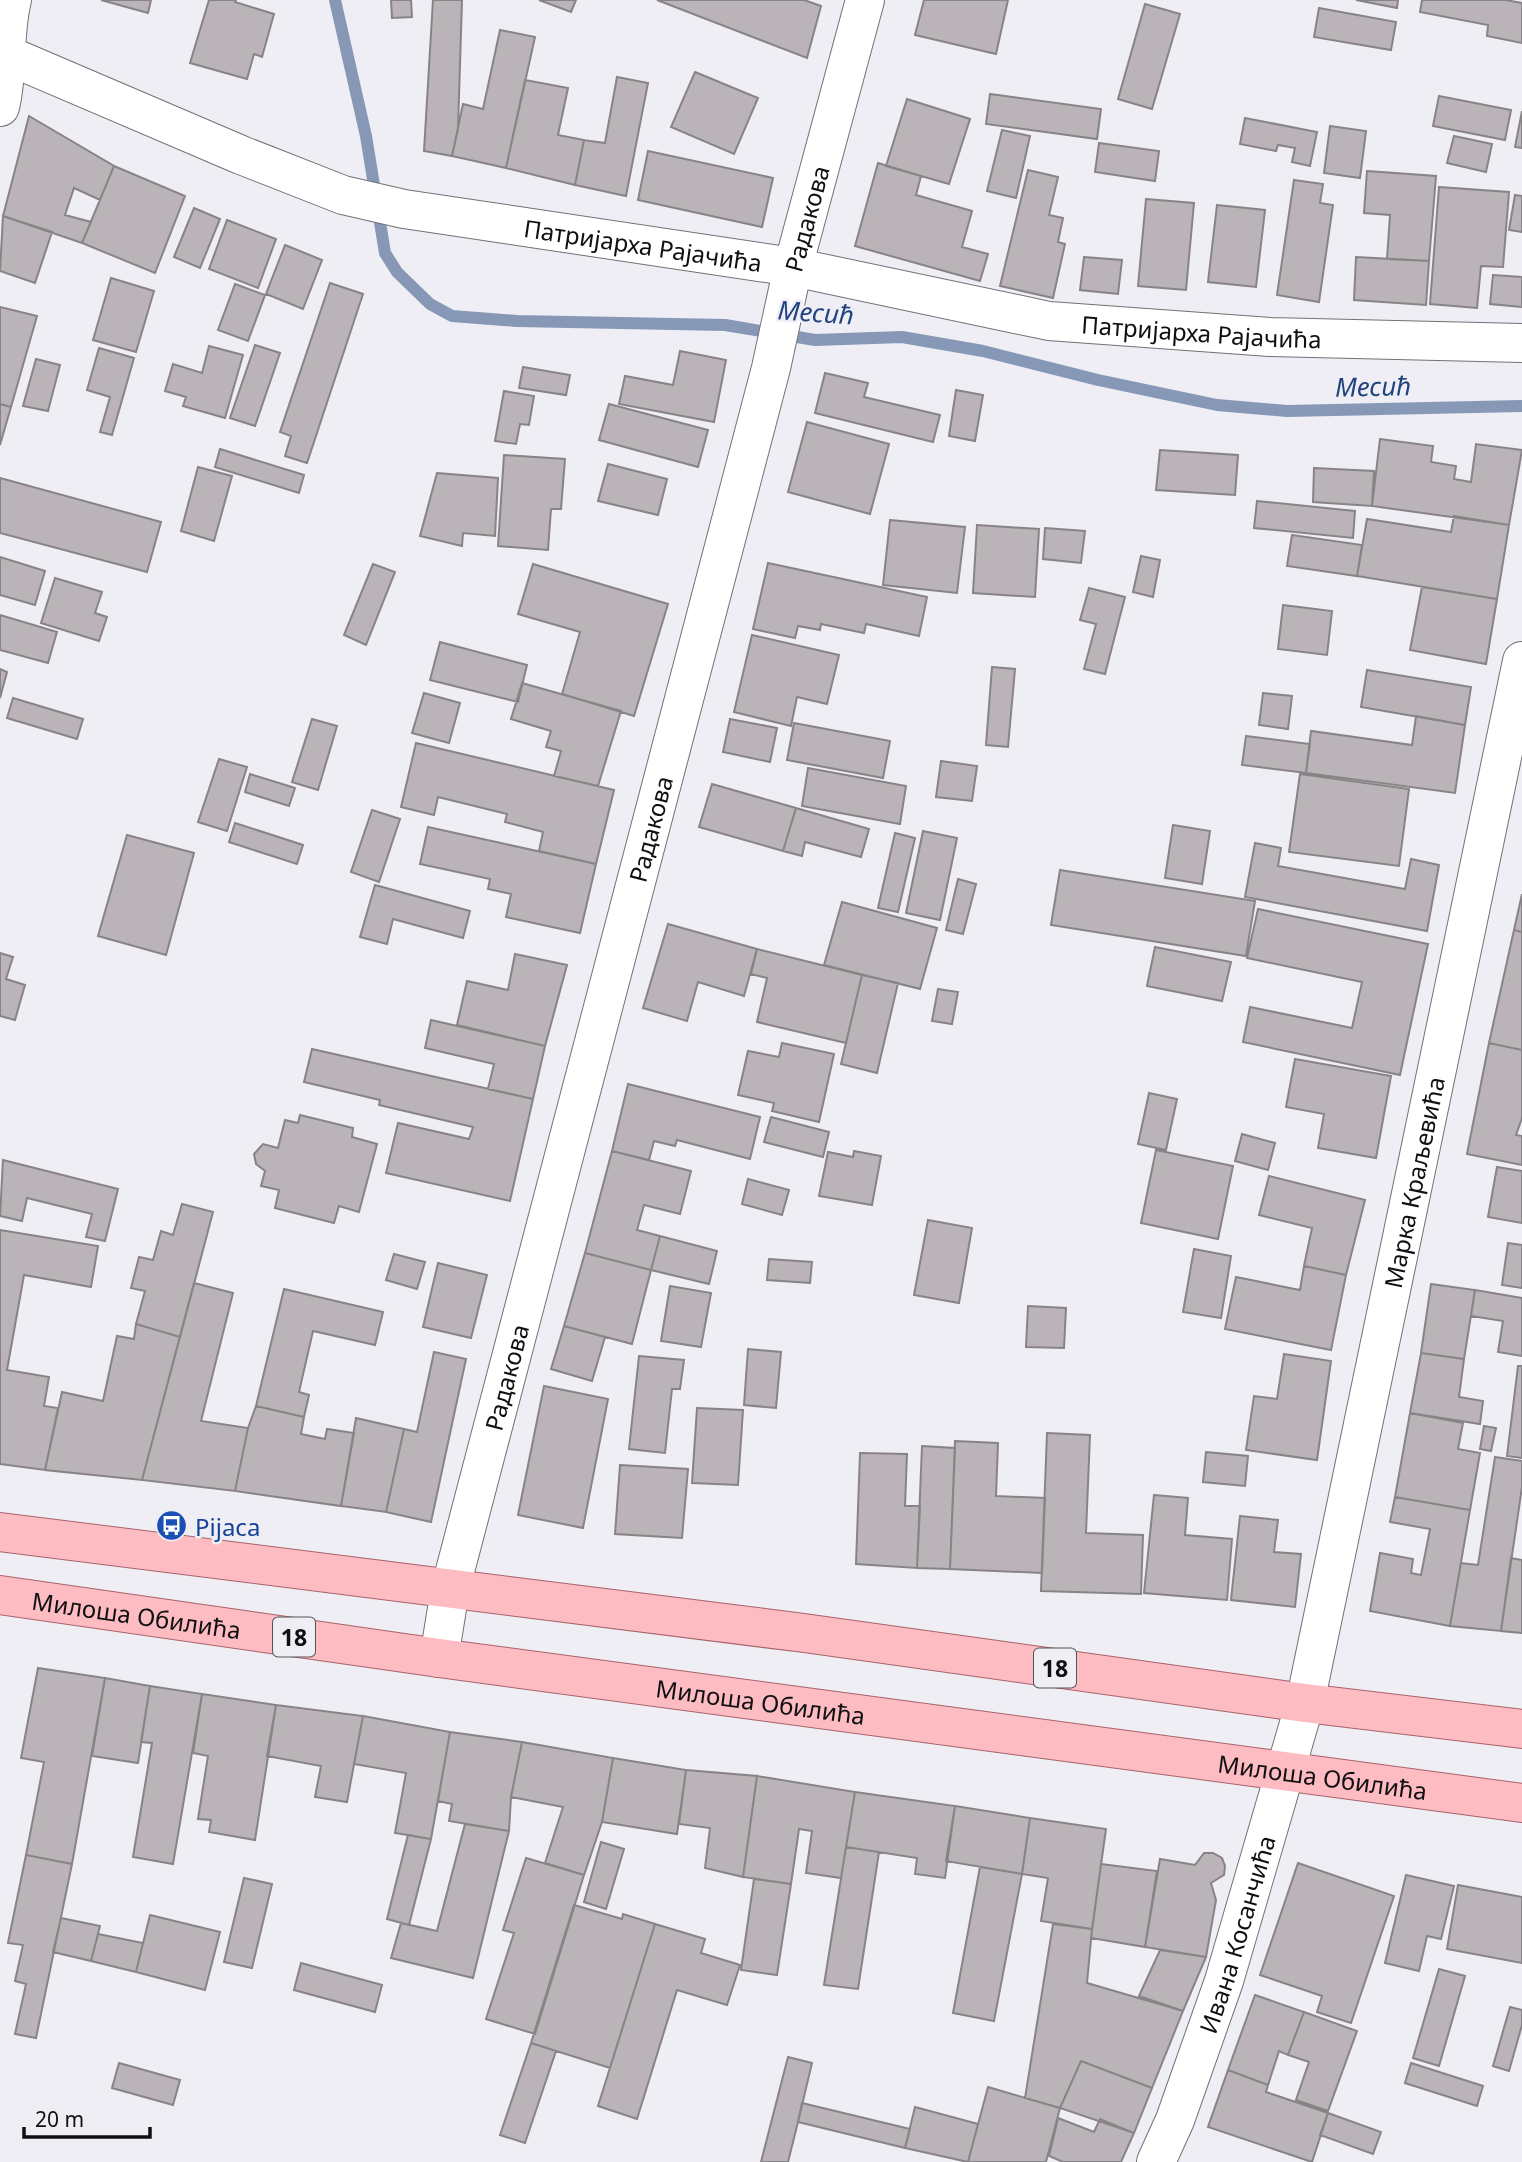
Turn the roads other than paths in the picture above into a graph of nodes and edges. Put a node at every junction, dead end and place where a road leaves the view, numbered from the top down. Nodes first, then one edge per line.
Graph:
1 (12, 0) edge
2 (865, 0) edge
3 (4, 54) edge
4 (0, 107) edge
5 (793, 267) junction
6 (1522, 343) edge
7 (1522, 661) edge
8 (0, 1532) edge
9 (450, 1590) junction
10 (0, 1595) edge
11 (439, 1658) junction
12 (1305, 1703) junction
13 (1522, 1729) edge
14 (1283, 1772) junction
15 (1522, 1803) edge
16 (1156, 2162) edge

1 - 3 street
2 - 5 street, Радакова
3 - 4 street
3 - 5 street, Патријарха Рајачића
5 - 6 street, Патријарха Рајачића
5 - 9 street, Радакова
7 - 12 street, Марка Краљевића
8 - 9 main road, 18
9 - 11 street, Радакова
9 - 12 main road, 18
10 - 11 main road, Милоша Обилића / 18
11 - 14 main road, Милоша Обилића / 18
12 - 13 main road, 18
12 - 14 street, Ивана Косанчића
14 - 15 main road, Милоша Обилића / 18
14 - 16 street, Ивана Косанчића

